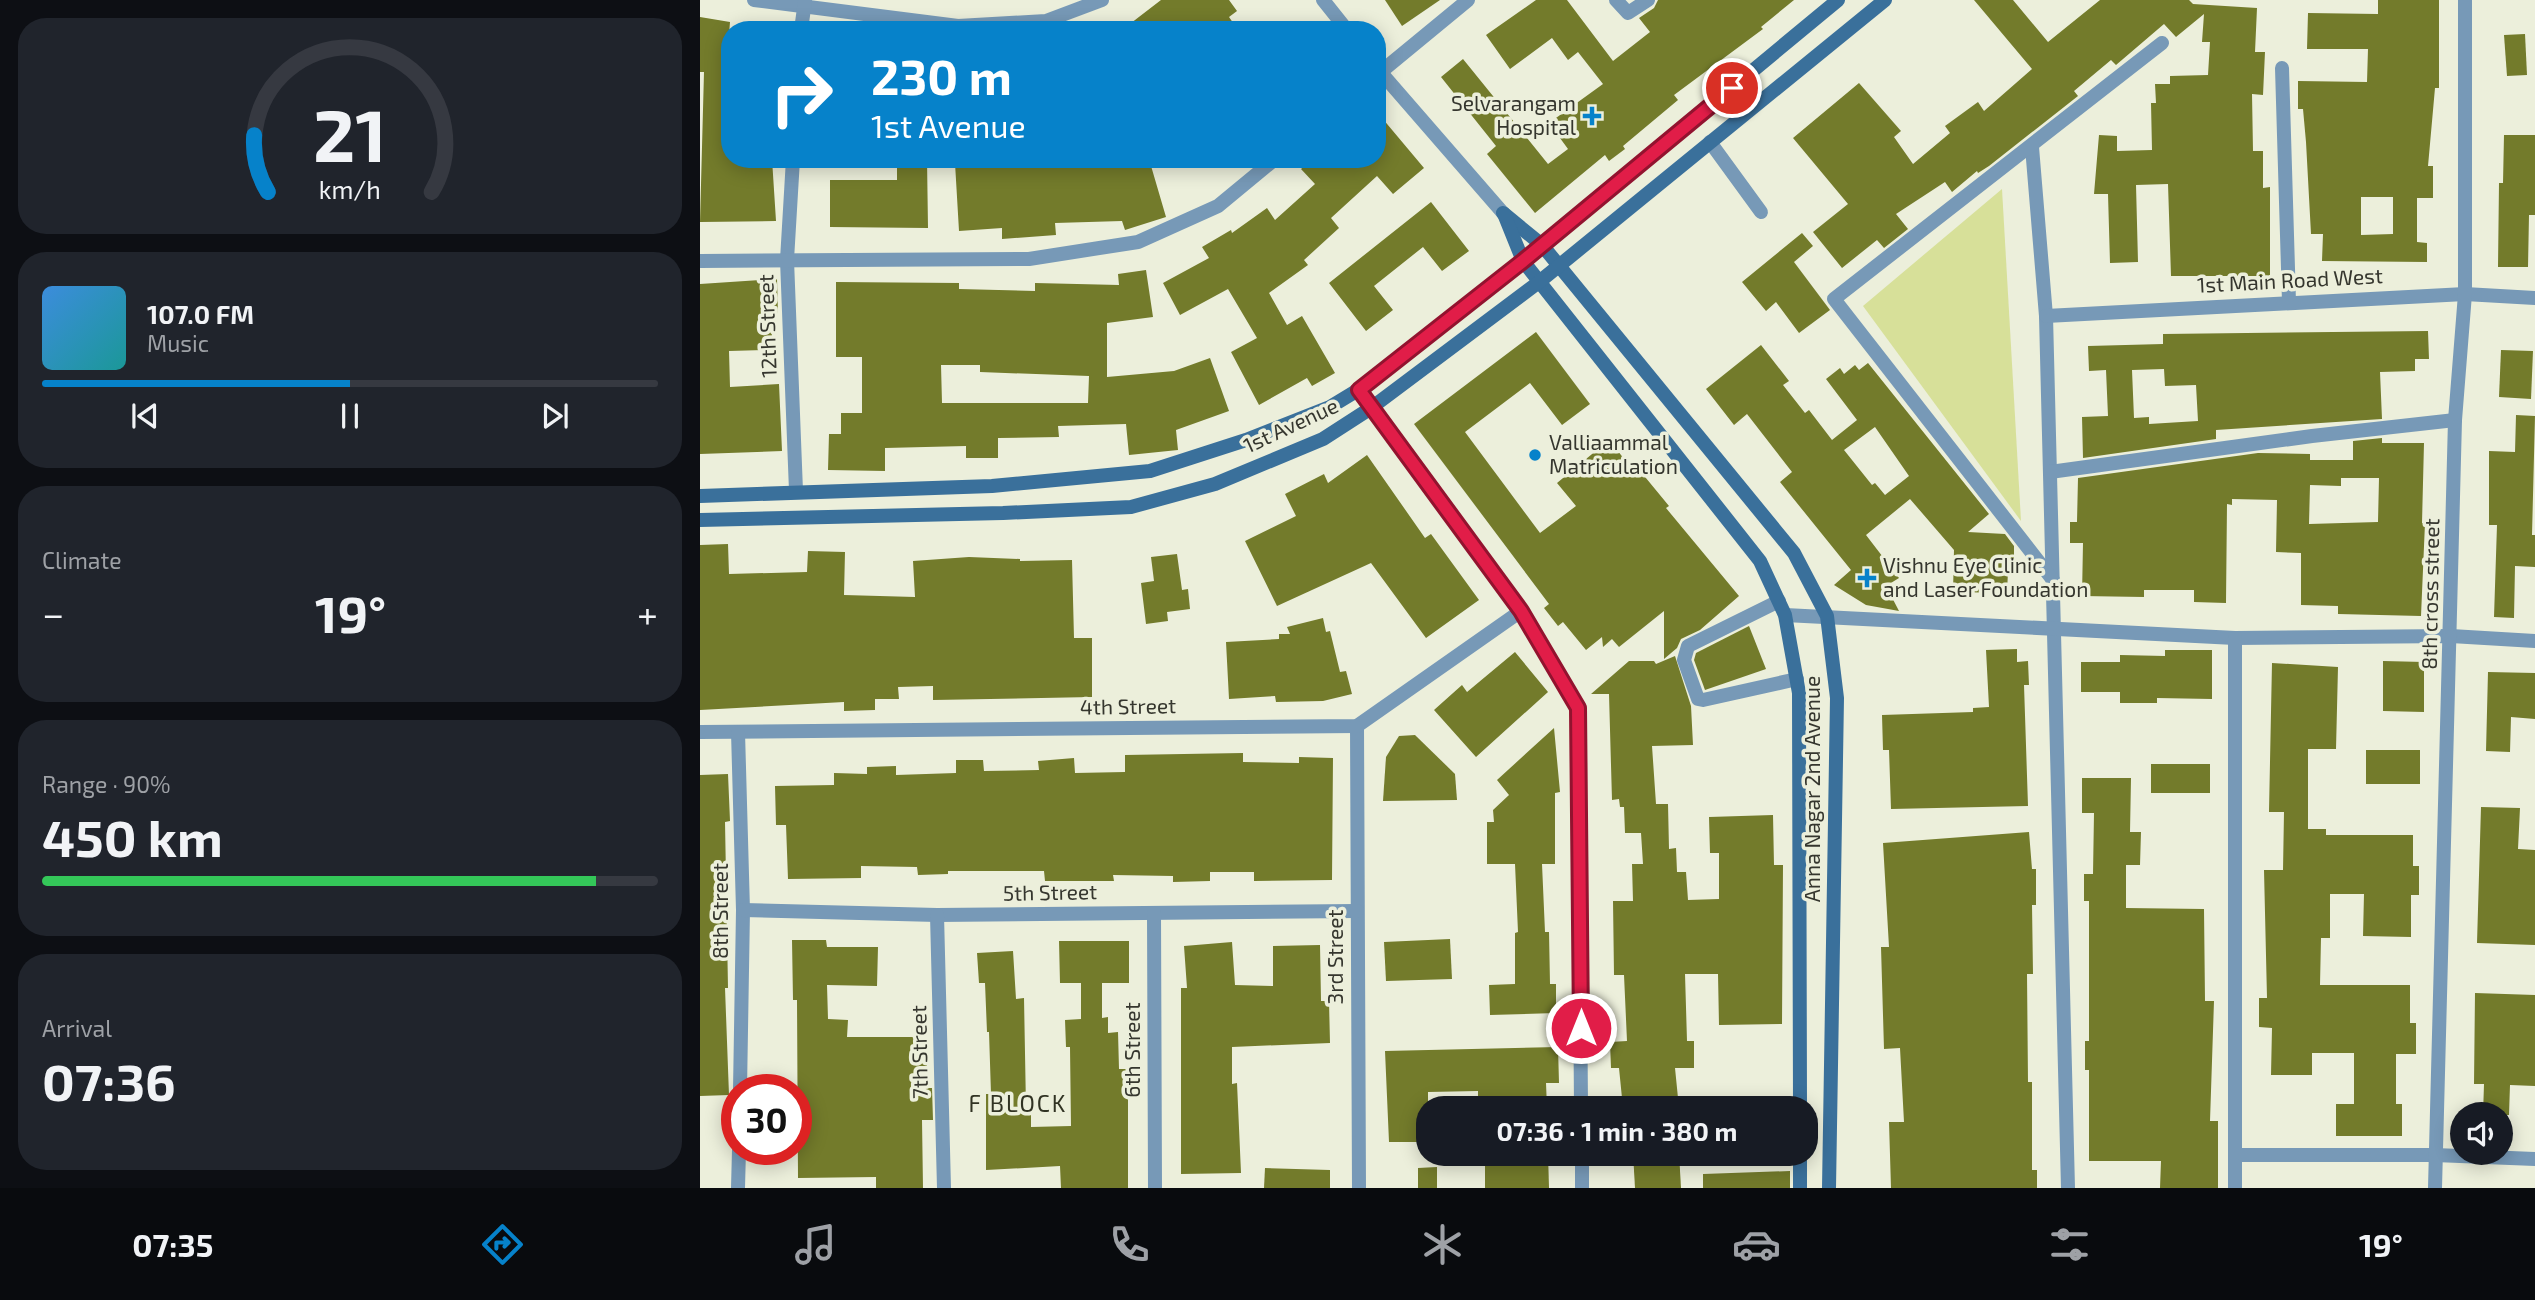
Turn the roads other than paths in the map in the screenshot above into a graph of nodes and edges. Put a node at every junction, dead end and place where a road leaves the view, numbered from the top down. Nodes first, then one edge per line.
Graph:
1 (754, 0) edge
2 (1102, 0) edge
3 (1323, 0) edge
4 (1468, 0) edge
5 (1616, 0) edge
6 (1648, 0) edge
7 (1838, 0) edge
8 (1885, 0) edge
9 (2465, 0) edge
10 (804, 4) edge
11 (923, 21) edge
12 (1046, 21) edge
13 (1340, 21) edge
14 (2162, 43) dead end
15 (1386, 66) edge
16 (2282, 68) dead end
17 (1386, 81) edge
18 (1710, 142) junction
19 (2032, 147) junction
20 (792, 168) edge
21 (1264, 168) edge
22 (1761, 212) dead end
23 (1503, 213) junction
24 (1542, 245) junction
25 (787, 260) junction
26 (700, 261) edge
27 (1523, 261) junction
28 (1559, 265) junction
29 (1539, 282) junction
30 (2465, 294) junction
31 (2535, 298) edge
32 (2288, 302) junction
33 (2046, 316) junction
34 (1359, 390) junction
35 (1371, 408) junction
36 (2455, 420) junction
37 (2050, 472) junction
38 (796, 491) junction
39 (700, 496) edge
40 (700, 520) edge
41 (2053, 579) junction
42 (1782, 608) junction
43 (1521, 611) junction
44 (1827, 616) junction
45 (2054, 628) junction
46 (2451, 636) junction
47 (2235, 638) junction
48 (2535, 641) edge
49 (1797, 679) junction
50 (1357, 726) junction
51 (700, 732) edge
52 (738, 732) junction
53 (743, 910) junction
54 (1357, 911) junction
55 (1154, 913) junction
56 (937, 915) junction
57 (740, 1074) edge
58 (1581, 1096) edge
59 (1800, 1096) edge
60 (2235, 1155) junction
61 (2435, 1155) junction
62 (2535, 1159) edge
63 (739, 1165) edge
64 (1582, 1166) edge
65 (1800, 1166) edge
66 (738, 1188) edge
67 (944, 1188) edge
68 (1155, 1188) edge
69 (1359, 1188) edge
70 (1582, 1188) edge
71 (1800, 1188) edge
72 (1829, 1188) edge
73 (2068, 1188) edge
74 (2235, 1188) edge
75 (2435, 1188) edge

1 - 10 street
2 - 12 street
3 - 13 street
4 - 15 street
5 - 6 street
7 - 24 main road, 1st Avenue
8 - 18 main road, 1st Avenue
9 - 30 street, 8th cross street
10 - 11 street
14 - 19 street
16 - 32 street
17 - 23 street
18 - 22 street
18 - 28 main road, 1st Avenue
19 - 33 street
19 - 41 street
20 - 25 street, 12th Street
21 - 25 street
23 - 24 main road, Anna Nagar 2nd Avenue
23 - 27 main road, Anna Nagar 2nd Avenue
24 - 27 main road, 1st Avenue
24 - 28 main road, Anna Nagar 2nd Avenue
25 - 26 street
25 - 38 street, 12th Street
27 - 29 main road, Anna Nagar 2nd Avenue
27 - 34 main road, 1st Avenue
28 - 29 main road, 1st Avenue
28 - 44 main road, Anna Nagar 2nd Avenue
29 - 35 main road, 1st Avenue
29 - 42 main road, Anna Nagar 2nd Avenue
30 - 31 street, 1st Main Road West
30 - 32 street, 1st Main Road West
30 - 36 street, 8th cross street
32 - 33 street, 1st Main Road West
33 - 37 street
34 - 35 street
34 - 38 main road, 1st Avenue
35 - 40 main road, 1st Avenue
35 - 43 street
36 - 37 street
36 - 46 street, 8th cross street
37 - 41 street
38 - 39 main road, 1st Avenue
41 - 45 street
42 - 44 street
42 - 49 main road, Anna Nagar 2nd Avenue
42 - 49 street
43 - 50 street
43 - 58 street
44 - 45 street
44 - 72 main road, Anna Nagar 2nd Avenue
45 - 47 street
45 - 73 street
46 - 47 street
46 - 48 street
46 - 61 street, 8th cross street
47 - 60 street
49 - 59 main road, Anna Nagar 2nd Avenue
50 - 52 street, 4th Street
50 - 54 street, 3rd Street
51 - 52 street, 4th Street
52 - 53 street, 8th Street
53 - 56 street, 5th Street
53 - 57 street, 8th Street
54 - 55 street, 5th Street
54 - 69 street, 3rd Street
55 - 56 street, 5th Street
55 - 68 street, 6th Street
56 - 67 street, 7th Street
60 - 61 street
60 - 74 street
61 - 62 street
61 - 75 street, 8th cross street
63 - 66 street
64 - 70 street
65 - 71 main road

